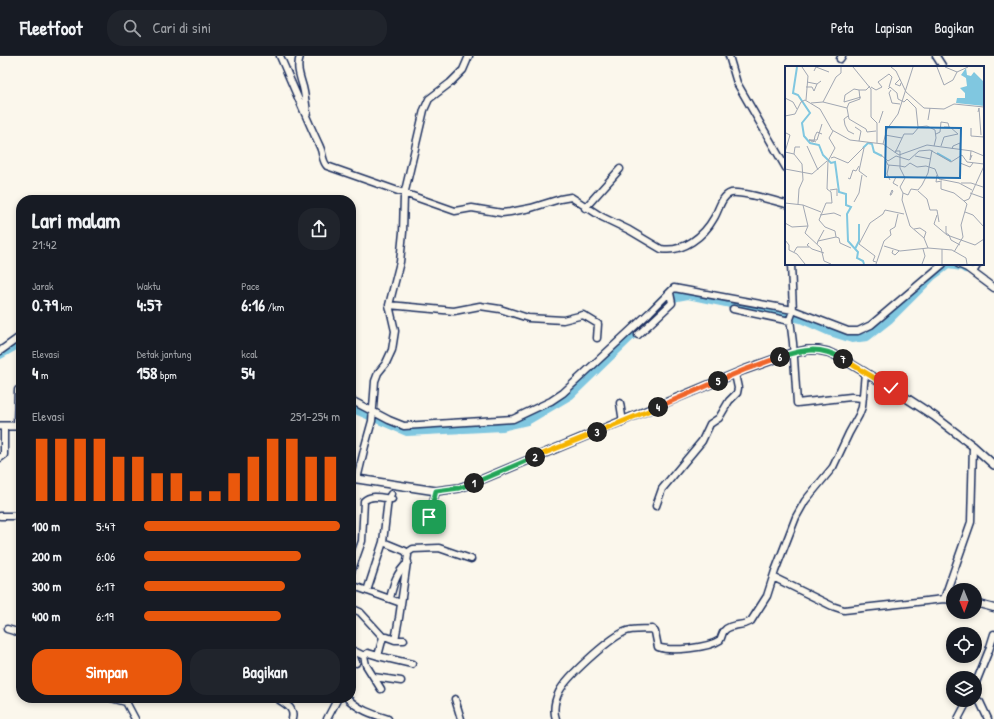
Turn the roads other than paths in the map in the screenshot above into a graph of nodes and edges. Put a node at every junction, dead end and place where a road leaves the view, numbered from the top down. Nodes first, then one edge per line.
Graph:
1 (280, 56) edge
2 (300, 56) edge
3 (469, 56) edge
4 (729, 56) edge
5 (936, 56) edge
6 (942, 66) edge
7 (308, 122) junction
8 (785, 166) edge
9 (620, 169) dead end
10 (404, 193) junction
11 (785, 204) edge
12 (585, 208) junction
13 (791, 265) edge
14 (942, 265) edge
15 (960, 265) edge
16 (977, 265) edge
17 (973, 272) junction
18 (994, 288) edge
19 (671, 298) junction
20 (389, 305) junction
21 (734, 309) dead end
22 (793, 311) junction
23 (790, 320) junction
24 (638, 335) dead end
25 (597, 338) dead end
26 (16, 340) edge
27 (0, 351) edge
28 (794, 353) junction
29 (865, 372) junction
30 (735, 374) junction
31 (862, 398) junction
32 (356, 403) edge
33 (620, 403) dead end
34 (373, 415) junction
35 (623, 422) junction
36 (2, 426) edge
37 (16, 426) edge
38 (973, 446) junction
39 (0, 458) edge
40 (994, 465) edge
41 (356, 472) edge
42 (356, 478) edge
43 (391, 484) junction
44 (436, 491) junction
45 (390, 498) junction
46 (656, 506) dead end
47 (0, 516) edge
48 (16, 516) edge
49 (429, 517) dead end
50 (385, 542) junction
51 (407, 553) junction
52 (356, 558) edge
53 (470, 559) dead end
54 (408, 562) junction
55 (774, 577) junction
56 (356, 587) edge
57 (367, 590) junction
58 (390, 598) junction
59 (944, 599) joint
60 (401, 603) junction
61 (982, 605) edge
62 (994, 608) edge
63 (356, 610) edge
64 (7, 629) dead end
65 (16, 632) edge
66 (994, 634) edge
67 (383, 637) junction
68 (395, 640) junction
69 (404, 640) dead end
70 (356, 652) edge
71 (378, 656) junction
72 (365, 659) junction
73 (356, 663) edge
74 (412, 664) dead end
75 (981, 671) edge
76 (374, 678) junction
77 (400, 681) dead end
78 (382, 689) dead end
79 (455, 699) dead end
80 (127, 703) edge
81 (284, 703) edge
82 (335, 703) edge
83 (351, 703) edge
84 (982, 706) edge
85 (964, 707) edge
86 (135, 719) edge
87 (292, 719) edge
88 (327, 719) edge
89 (388, 719) edge
90 (461, 719) edge
91 (556, 719) edge
92 (958, 719) edge
93 (988, 719) edge

1 - 7 street
2 - 7 street
3 - 10 street
4 - 8 street
5 - 6 street
7 - 10 street
9 - 12 street
10 - 12 street
10 - 20 street
11 - 12 street
13 - 22 street
14 - 22 street
15 - 17 street
16 - 17 street
17 - 18 street
19 - 22 street
19 - 24 street
19 - 34 street
20 - 25 street
20 - 34 street
21 - 23 street
22 - 23 street
23 - 28 street
26 - 27 street
28 - 29 main road
28 - 30 main road
28 - 31 street
29 - 31 street
29 - 38 main road
30 - 35 main road
30 - 46 street
31 - 55 street
32 - 34 street
33 - 35 street
34 - 41 street
35 - 44 main road
36 - 37 main road
36 - 39 street
38 - 40 main road
38 - 59 street
42 - 43 main road
43 - 44 main road
43 - 45 street
44 - 49 street
45 - 50 street
45 - 52 street
47 - 48 street
50 - 51 street
50 - 57 street
51 - 53 street
51 - 54 street
54 - 58 street
54 - 60 street
55 - 59 street
55 - 91 street
56 - 57 street
57 - 58 street
58 - 60 street
60 - 68 street
61 - 62 street
63 - 67 street
64 - 65 street
66 - 75 street
67 - 68 street
67 - 71 street
68 - 69 street
70 - 72 street
71 - 72 street
71 - 74 street
72 - 73 street
72 - 76 street
76 - 77 street
76 - 78 street
79 - 90 street
80 - 86 street
81 - 87 street
82 - 88 street
83 - 89 street
84 - 93 street
85 - 92 street

